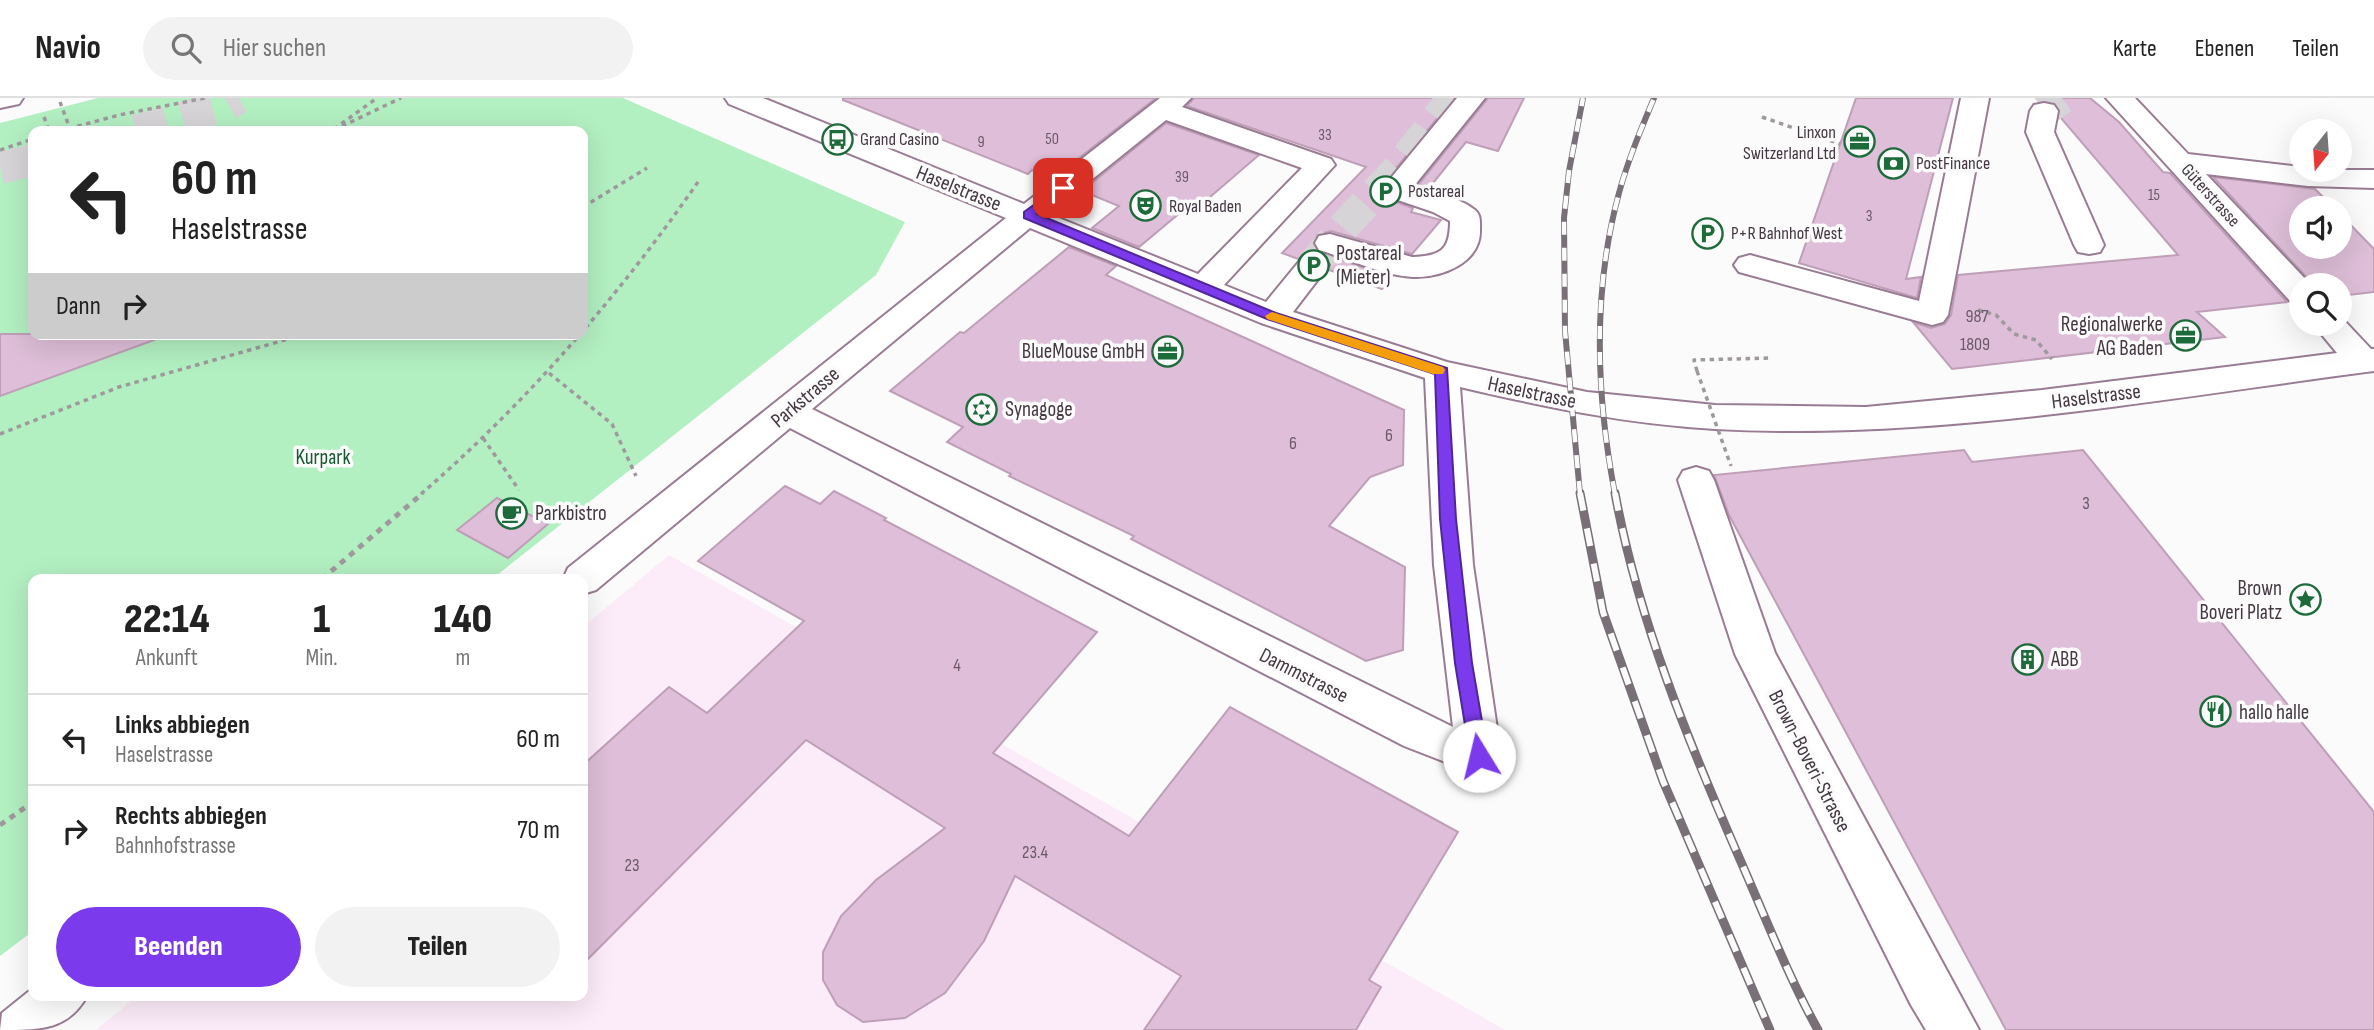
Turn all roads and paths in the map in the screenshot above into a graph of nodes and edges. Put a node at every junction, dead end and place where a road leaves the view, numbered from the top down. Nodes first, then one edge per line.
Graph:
1 (9, 98) edge
2 (205, 98) edge
3 (377, 98) edge
4 (401, 98) edge
5 (739, 98) edge
6 (1471, 98) edge
7 (1975, 98) edge
8 (2120, 98) edge
9 (0, 100) edge
10 (60, 102) dead end
11 (1170, 104) edge
12 (2045, 111) dead end
13 (1762, 117) dead end
14 (68, 126) edge
15 (80, 126) edge
16 (337, 126) edge
17 (342, 126) edge
18 (28, 141) edge
19 (1840, 144) dead end
20 (0, 150) edge
21 (2181, 162) junction
22 (647, 168) dead end
23 (2374, 179) edge
24 (698, 181) dead end
25 (588, 204) edge
26 (1028, 215) junction
27 (2089, 245) dead end
28 (1750, 265) dead end
29 (2289, 281) edge
30 (1203, 288) junction
31 (1996, 315) dead end
32 (1272, 316) junction
33 (588, 328) edge
34 (2342, 336) edge
35 (284, 340) edge
36 (578, 340) edge
37 (1770, 358) dead end
38 (2369, 360) edge
39 (2056, 362) dead end
40 (1442, 372) junction
41 (549, 373) junction
42 (788, 412) junction
43 (0, 434) edge
44 (483, 438) junction
45 (1714, 473) joint
46 (638, 482) dead end
47 (519, 490) dead end
48 (328, 574) edge
49 (588, 574) edge
50 (28, 805) edge
51 (0, 825) edge
52 (56, 1001) edge
53 (20, 1030) edge
54 (1954, 1030) edge

1 - 9 street
2 - 15 path
3 - 16 path
4 - 17 path
5 - 26 street, Haselstrasse
6 - 32 street
7 - 28 street
8 - 21 street, Güterstrasse
10 - 14 path
11 - 26 street, Parkstrasse
11 - 30 street
12 - 27 street
13 - 19 path
18 - 20 path
21 - 23 street
21 - 29 street, Güterstrasse
22 - 25 path
24 - 33 path
26 - 30 street, Haselstrasse
26 - 42 street, Parkstrasse
30 - 32 street, Haselstrasse
31 - 39 path
32 - 40 street, Haselstrasse
34 - 38 street
35 - 43 path
36 - 41 path
37 - 45 path, bridge
38 - 40 street, Haselstrasse
40 - 42 street, Dammstrasse
41 - 44 path
41 - 46 path
42 - 49 street, Parkstrasse
44 - 47 path
44 - 48 path
45 - 54 street, Brown-Boveri-Strasse
50 - 51 path
52 - 53 street

